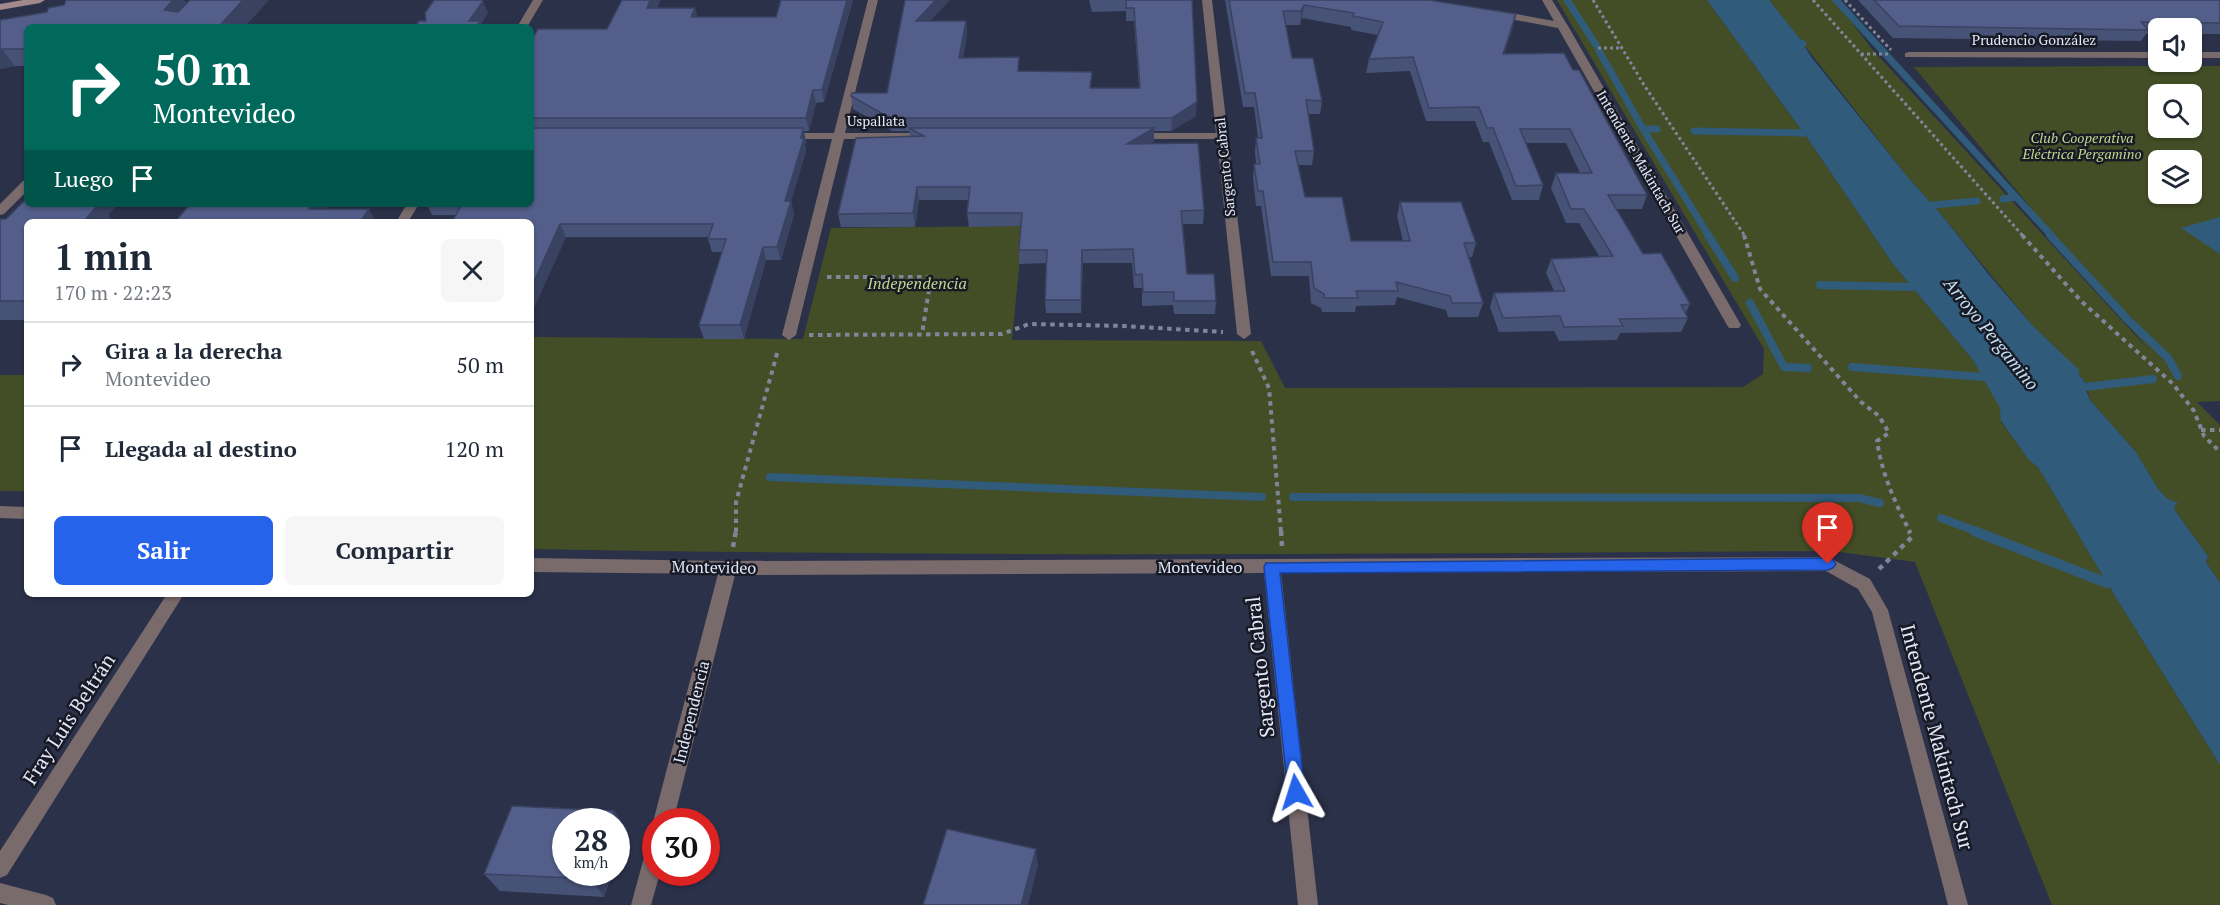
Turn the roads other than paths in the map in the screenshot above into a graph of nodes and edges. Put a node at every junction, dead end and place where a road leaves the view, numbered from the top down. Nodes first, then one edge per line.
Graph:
1 (40, 0) edge
2 (538, 0) edge
3 (873, 0) edge
4 (1208, 0) edge
5 (1547, 0) edge
6 (0, 7) edge
7 (1486, 12) edge
8 (524, 24) edge
9 (1563, 26) junction
10 (1909, 55) dead end
11 (2148, 55) edge
12 (2202, 55) edge
13 (2220, 55) edge
14 (780, 136) edge
15 (839, 136) junction
16 (947, 136) edge
17 (1126, 136) edge
18 (1222, 136) junction
19 (24, 187) edge
20 (0, 211) edge
21 (1734, 325) dead end
22 (1244, 334) road end
23 (789, 335) road end
24 (0, 512) edge
25 (24, 513) edge
26 (534, 565) edge
27 (1272, 567) junction
28 (728, 568) junction
29 (1864, 584) joint
30 (174, 597) edge
31 (667, 808) edge
32 (0, 868) edge
33 (646, 886) edge
34 (0, 893) edge
35 (46, 905) edge
36 (641, 905) edge
37 (1308, 905) edge
38 (1958, 905) edge

1 - 6 main road
2 - 8 street
3 - 15 street
4 - 18 street, Sargento Cabral
5 - 9 street, Intendente Makintach Sur
7 - 9 street
9 - 21 street, Intendente Makintach Sur
10 - 11 street, Prudencio González
12 - 13 street
14 - 15 street, Uspallata
15 - 16 street, Uspallata
15 - 23 street
17 - 18 street
18 - 22 street, Sargento Cabral
19 - 20 street
24 - 25 street
26 - 28 street, Montevideo
27 - 28 street, Montevideo
27 - 29 street, Montevideo
27 - 37 street, Sargento Cabral
28 - 31 street, Independencia
29 - 38 street, Intendente Makintach Sur
30 - 32 street, Fray Luis Beltrán
33 - 36 street
34 - 35 street

